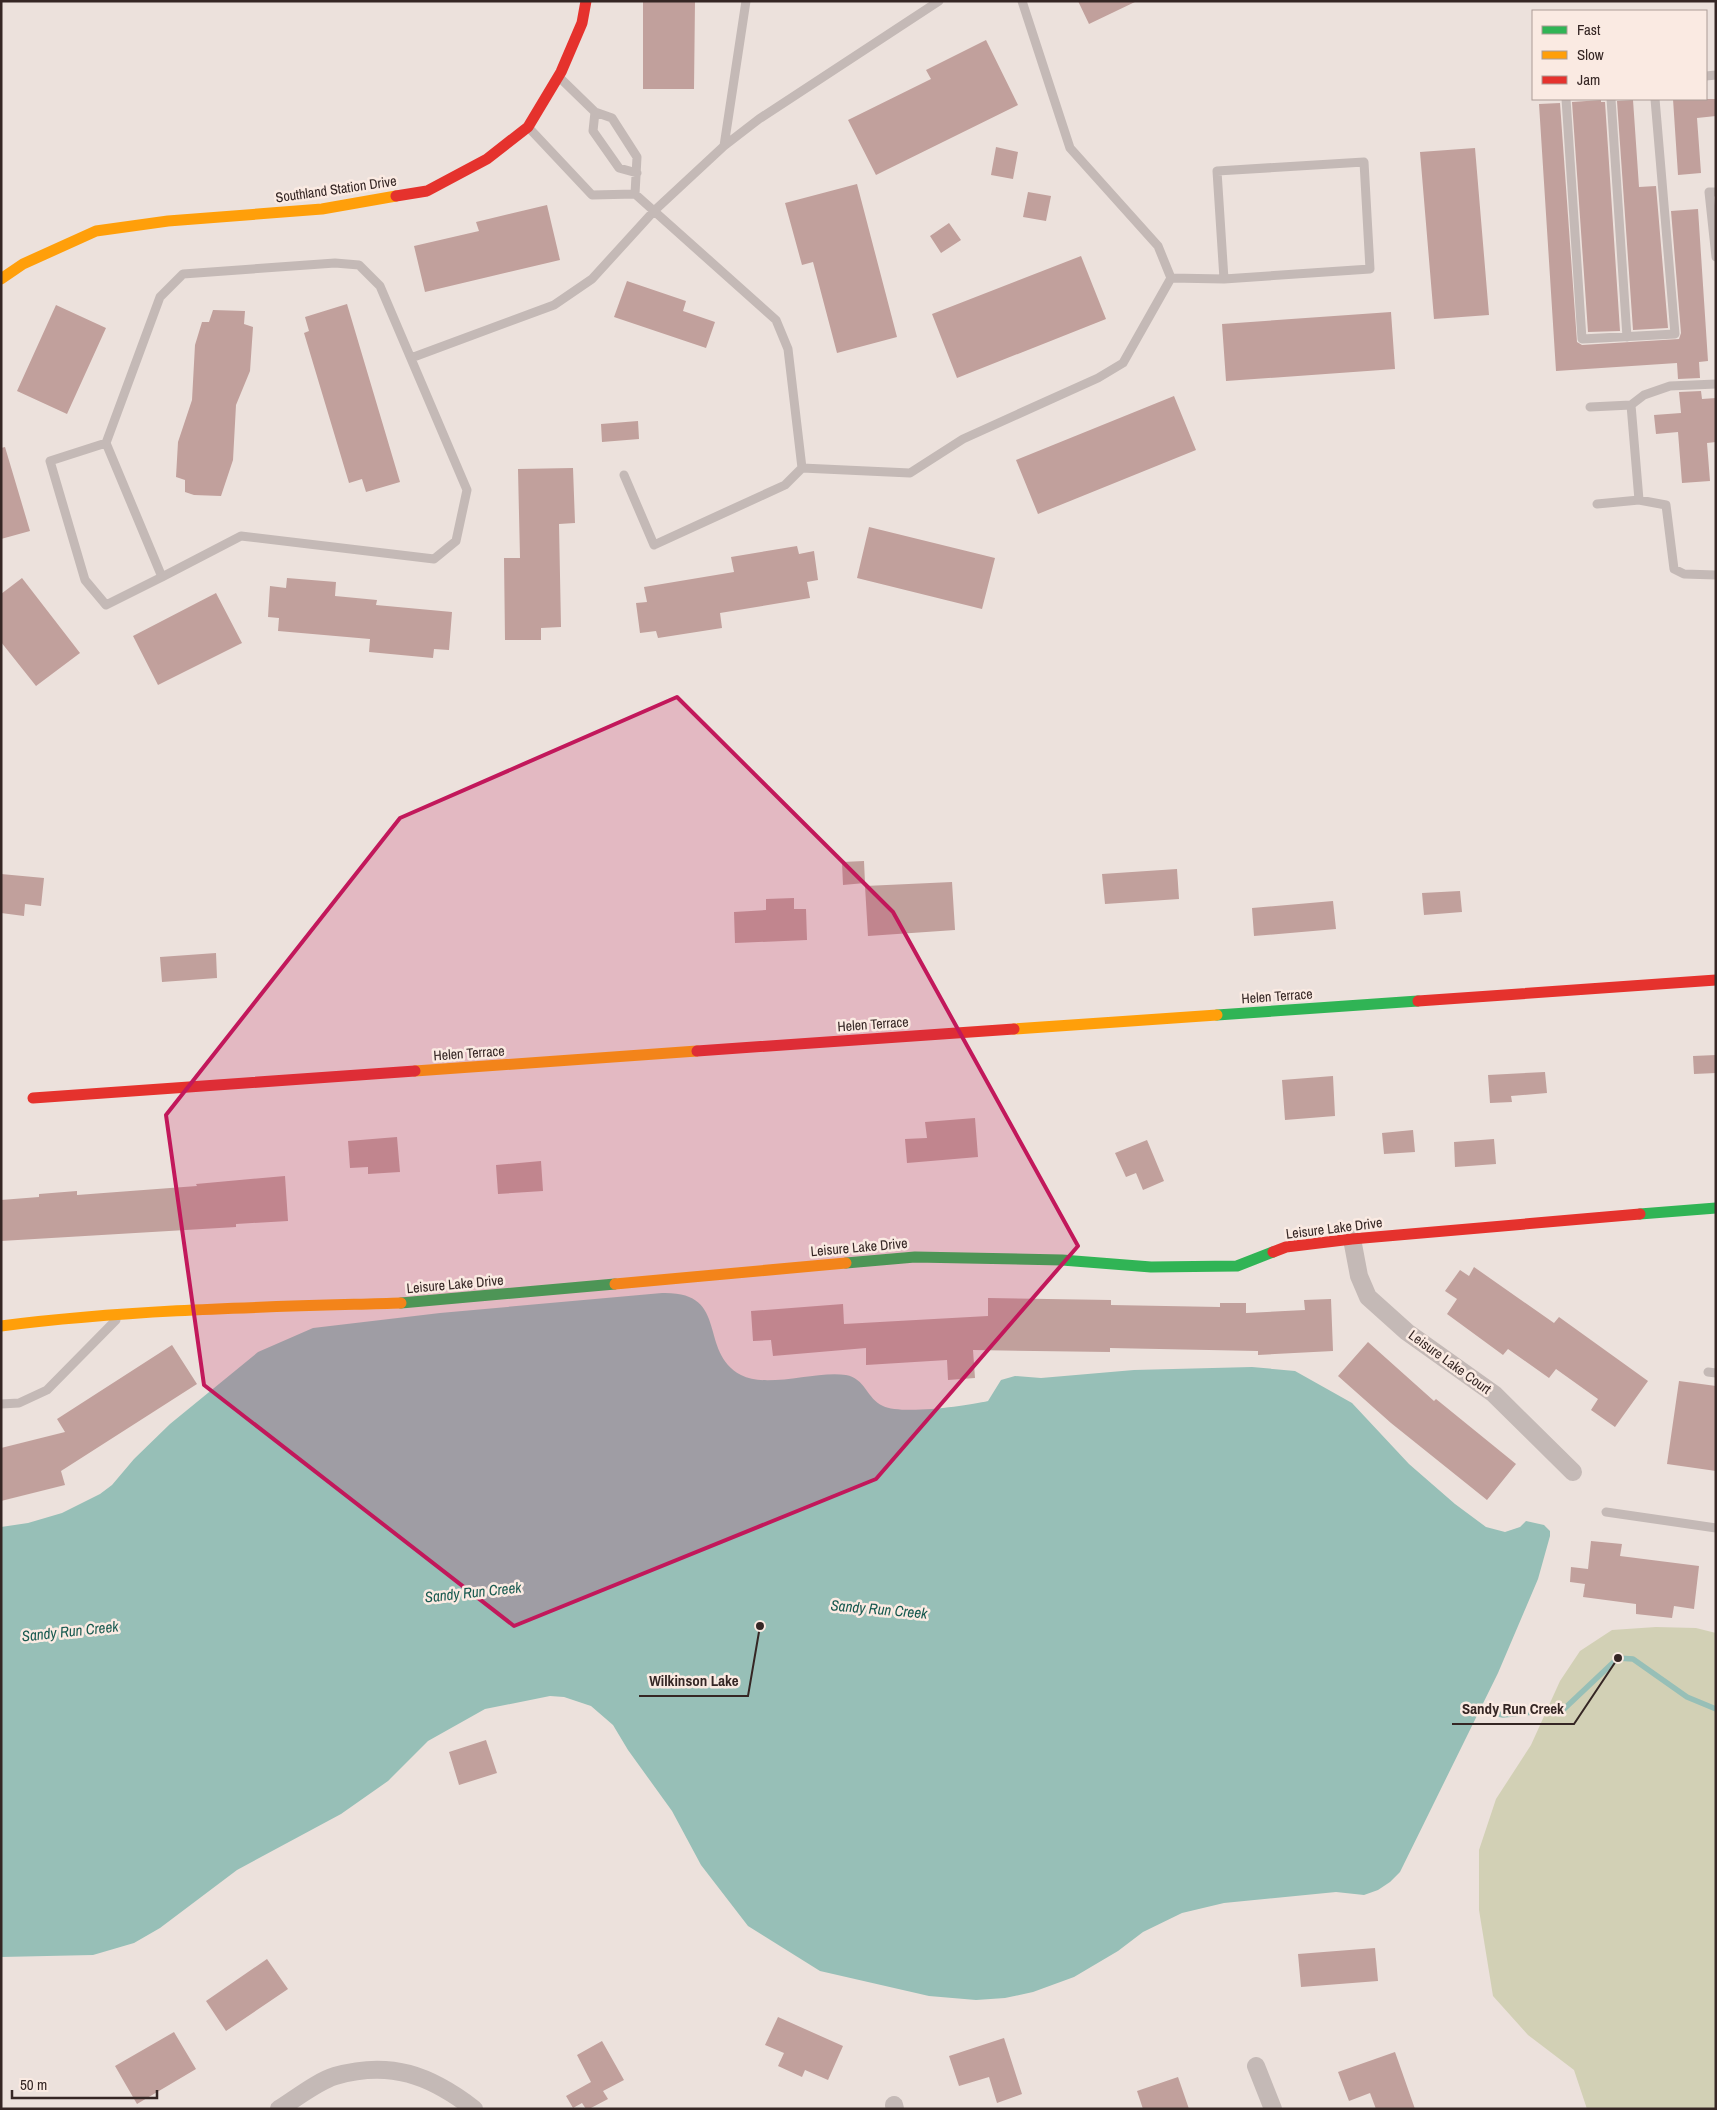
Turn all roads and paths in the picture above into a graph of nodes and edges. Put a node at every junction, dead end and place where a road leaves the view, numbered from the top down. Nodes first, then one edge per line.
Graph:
1 (586, 1) edge
2 (746, 1) edge
3 (939, 1) edge
4 (1022, 1) edge
5 (558, 76) junction
6 (1566, 100) edge
7 (1611, 100) edge
8 (1655, 100) edge
9 (594, 112) junction
10 (528, 127) junction
11 (724, 146) junction
12 (637, 172) junction
13 (1716, 192) edge
14 (636, 194) junction
15 (654, 211) junction
16 (1716, 257) edge
17 (1171, 278) junction
18 (1224, 278) junction
19 (1, 279) edge
20 (1627, 337) junction
21 (411, 358) junction
22 (1716, 384) edge
23 (1631, 404) junction
24 (1590, 408) dead end
25 (106, 443) junction
26 (802, 468) junction
27 (624, 475) dead end
28 (1639, 500) junction
29 (1597, 504) dead end
30 (1716, 575) edge
31 (162, 577) junction
32 (1716, 980) edge
33 (33, 1098) dead end
34 (1716, 1208) edge
35 (1352, 1239) junction
36 (122, 1315) junction
37 (1, 1326) edge
38 (1, 1404) edge
39 (1573, 1472) dead end
40 (1606, 1512) dead end
41 (1716, 1528) edge
42 (1256, 2066) dead end
43 (279, 2109) edge
44 (474, 2109) edge
45 (1273, 2109) edge

1 - 5 street, Southland Station Drive
2 - 11 lane
3 - 11 lane
4 - 17 lane
5 - 9 lane
5 - 10 street, Southland Station Drive
6 - 20 lane
7 - 20 lane
8 - 20 lane
9 - 12 lane
9 - 12 lane
10 - 14 lane
10 - 19 street, Southland Station Drive
11 - 15 lane
12 - 14 lane
13 - 16 lane
14 - 15 lane
15 - 21 lane
15 - 26 lane
17 - 18 lane
17 - 26 lane
18 - 18 lane
21 - 25 lane
21 - 31 lane
22 - 23 lane
23 - 24 lane
23 - 28 lane
25 - 31 lane
25 - 31 lane
26 - 27 lane
28 - 29 lane
28 - 30 lane
32 - 33 street, Helen Terrace
34 - 35 street, Leisure Lake Drive
35 - 36 street, Leisure Lake Drive
35 - 39 street, Leisure Lake Court
36 - 37 street, Leisure Lake Drive
36 - 38 lane
40 - 41 lane
42 - 45 street
43 - 44 street

